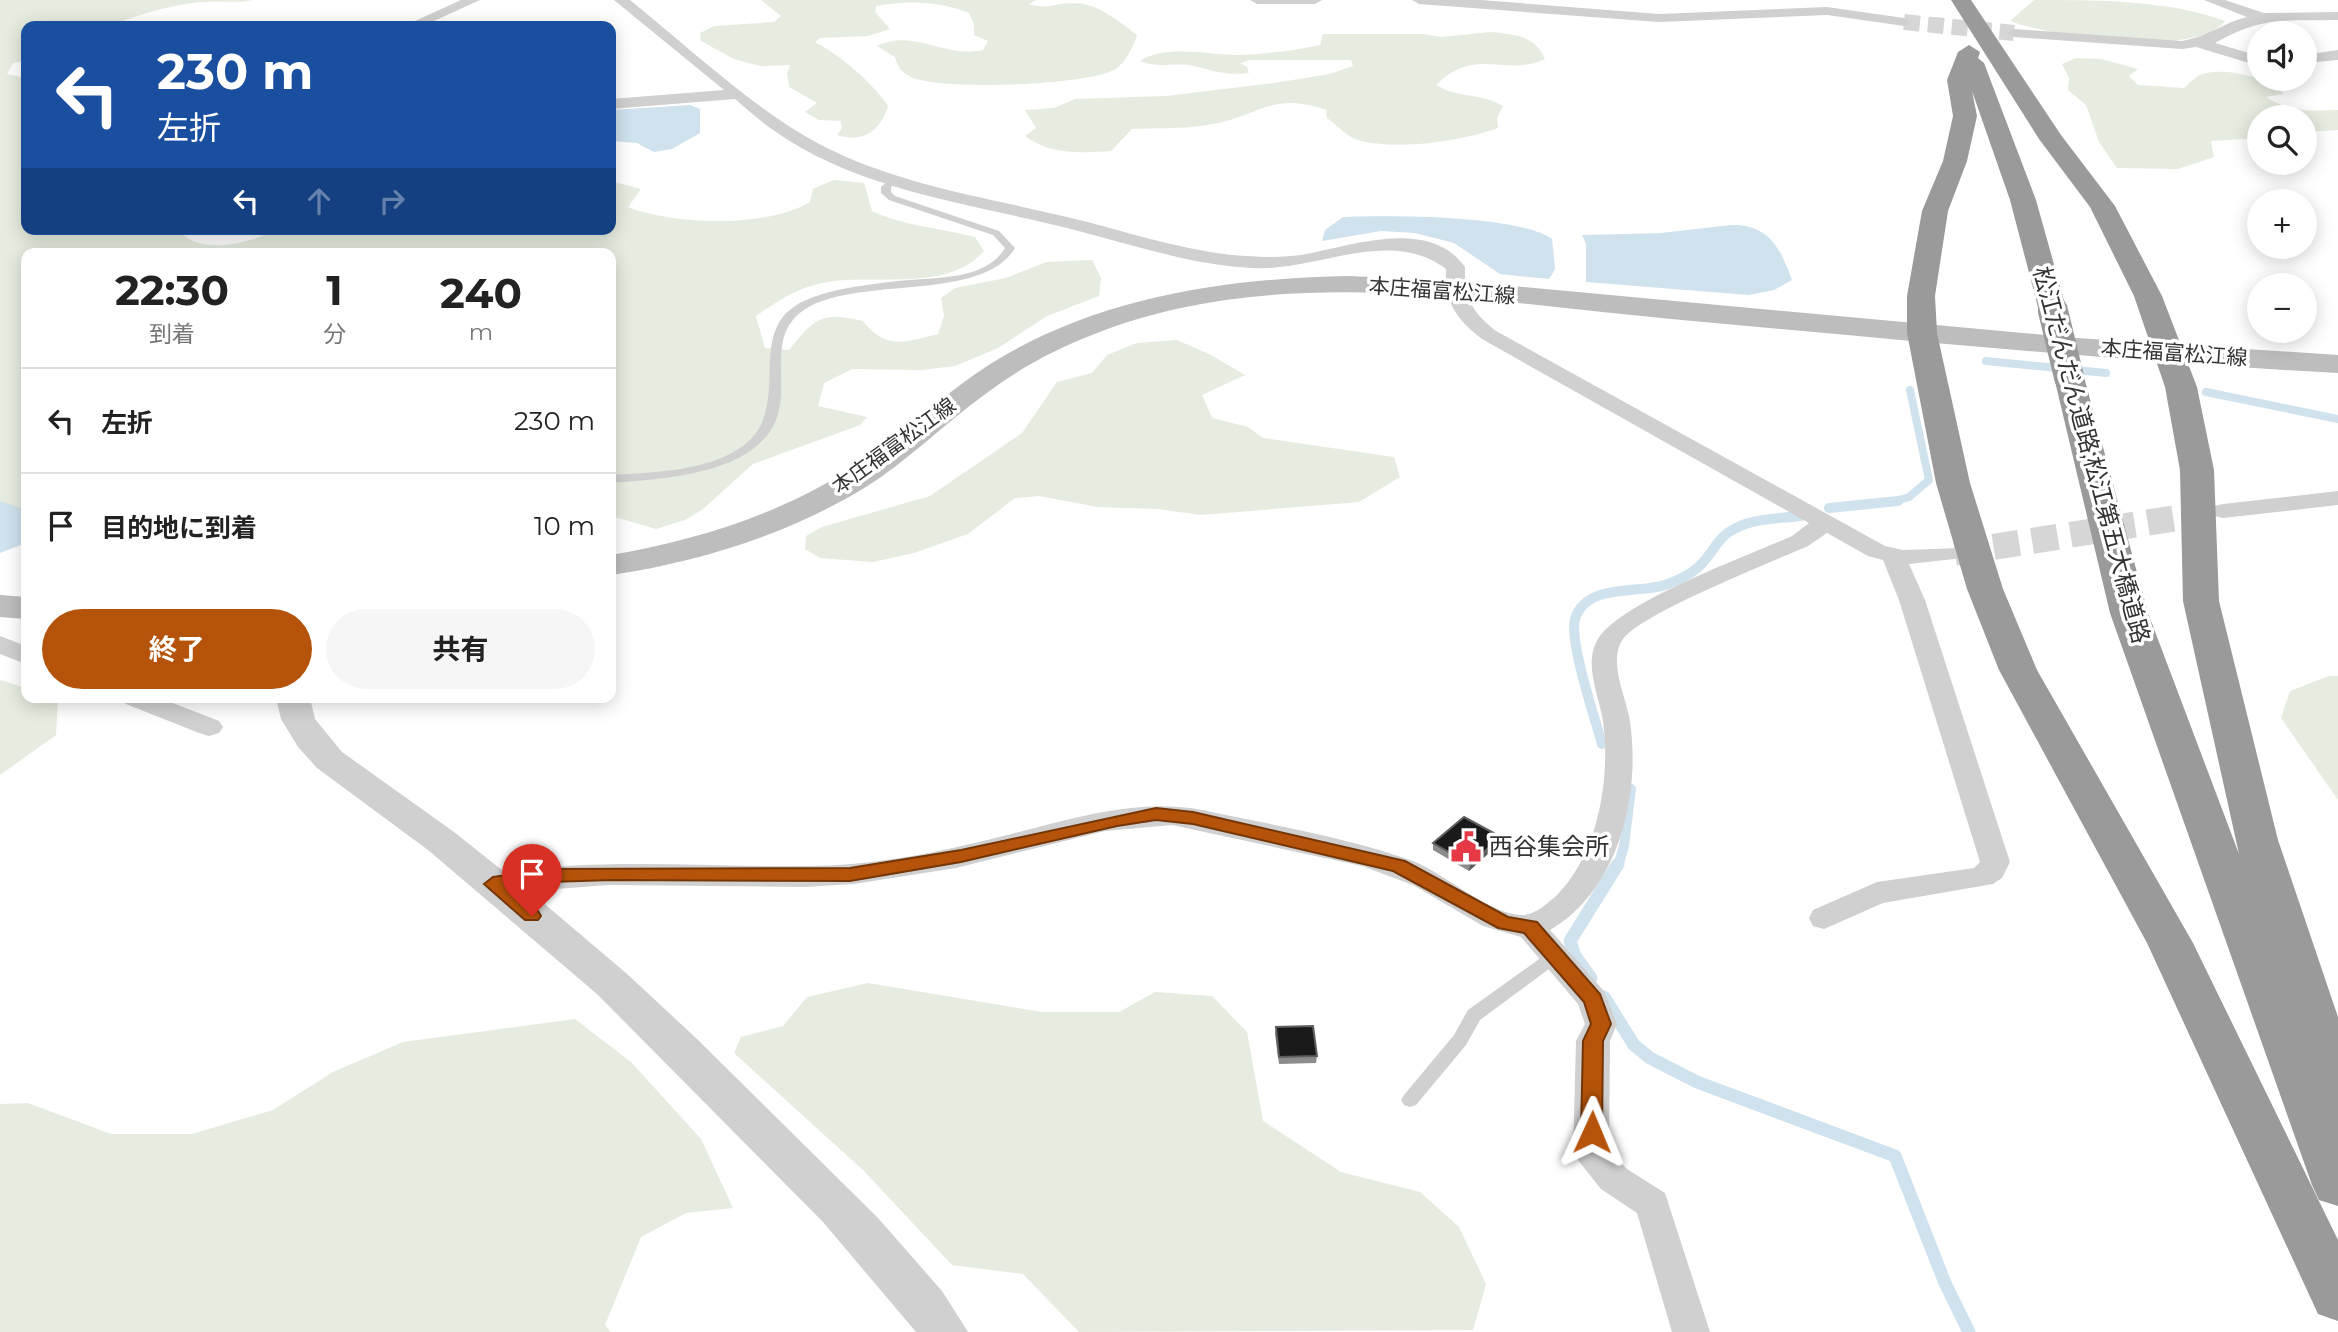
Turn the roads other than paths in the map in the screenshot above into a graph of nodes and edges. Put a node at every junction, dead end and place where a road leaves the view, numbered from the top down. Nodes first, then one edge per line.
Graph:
1 (473, 0) edge
2 (621, 0) edge
3 (1257, 0) edge
4 (1315, 0) edge
5 (1419, 0) edge
6 (1947, 0) edge
7 (1961, 0) edge
8 (2211, 0) edge
9 (1467, 2) edge
10 (2338, 16) edge
11 (2264, 18) junction
12 (423, 21) edge
13 (1903, 22) tunnel mouth
14 (2014, 33) tunnel mouth
15 (2198, 43) junction
16 (1969, 52) junction
17 (2338, 55) edge
18 (2247, 57) edge
19 (2317, 58) edge
20 (736, 93) junction
21 (616, 104) edge
22 (894, 178) junction
23 (1454, 290) junction
24 (1922, 333) junction
25 (2169, 353) junction
26 (2338, 364) edge
27 (616, 478) edge
28 (2338, 498) edge
29 (2223, 511) tunnel mouth
30 (1823, 524) junction
31 (1954, 554) tunnel mouth
32 (1893, 555) junction
33 (616, 564) edge
34 (0, 606) edge
35 (21, 608) edge
36 (0, 644) edge
37 (21, 654) edge
38 (148, 703) edge
39 (293, 703) edge
40 (209, 727) dead end
41 (493, 884) junction
42 (1824, 918) dead end
43 (1530, 927) junction
44 (1555, 956) junction
45 (1410, 1100) dead end
46 (2338, 1134) edge
47 (2338, 1185) edge
48 (2338, 1297) edge
49 (944, 1332) edge
50 (1691, 1332) edge

1 - 12 street
2 - 20 street
3 - 4 street
5 - 9 street
6 - 16 highway, 松江だんだん道路;松江第五大橋道路
7 - 25 highway
8 - 11 street
9 - 13 street
10 - 11 street
11 - 15 street
14 - 15 street
15 - 18 street
16 - 24 highway
16 - 47 highway, 松江だんだん道路;松江第五大橋道路, bridge
17 - 19 street
20 - 21 street
20 - 22 street
22 - 23 street
22 - 27 lane
23 - 24 main road, 本庄福富松江線
23 - 30 street
23 - 33 main road, 本庄福富松江線
24 - 25 main road, 本庄福富松江線
24 - 48 highway
25 - 26 main road, 本庄福富松江線
25 - 46 highway
28 - 29 street
30 - 32 street
30 - 43 street
31 - 32 street
32 - 42 street
34 - 35 main road
36 - 37 street
38 - 40 street
39 - 41 street
41 - 43 street
41 - 49 street
43 - 44 street
44 - 45 lane
44 - 50 street

